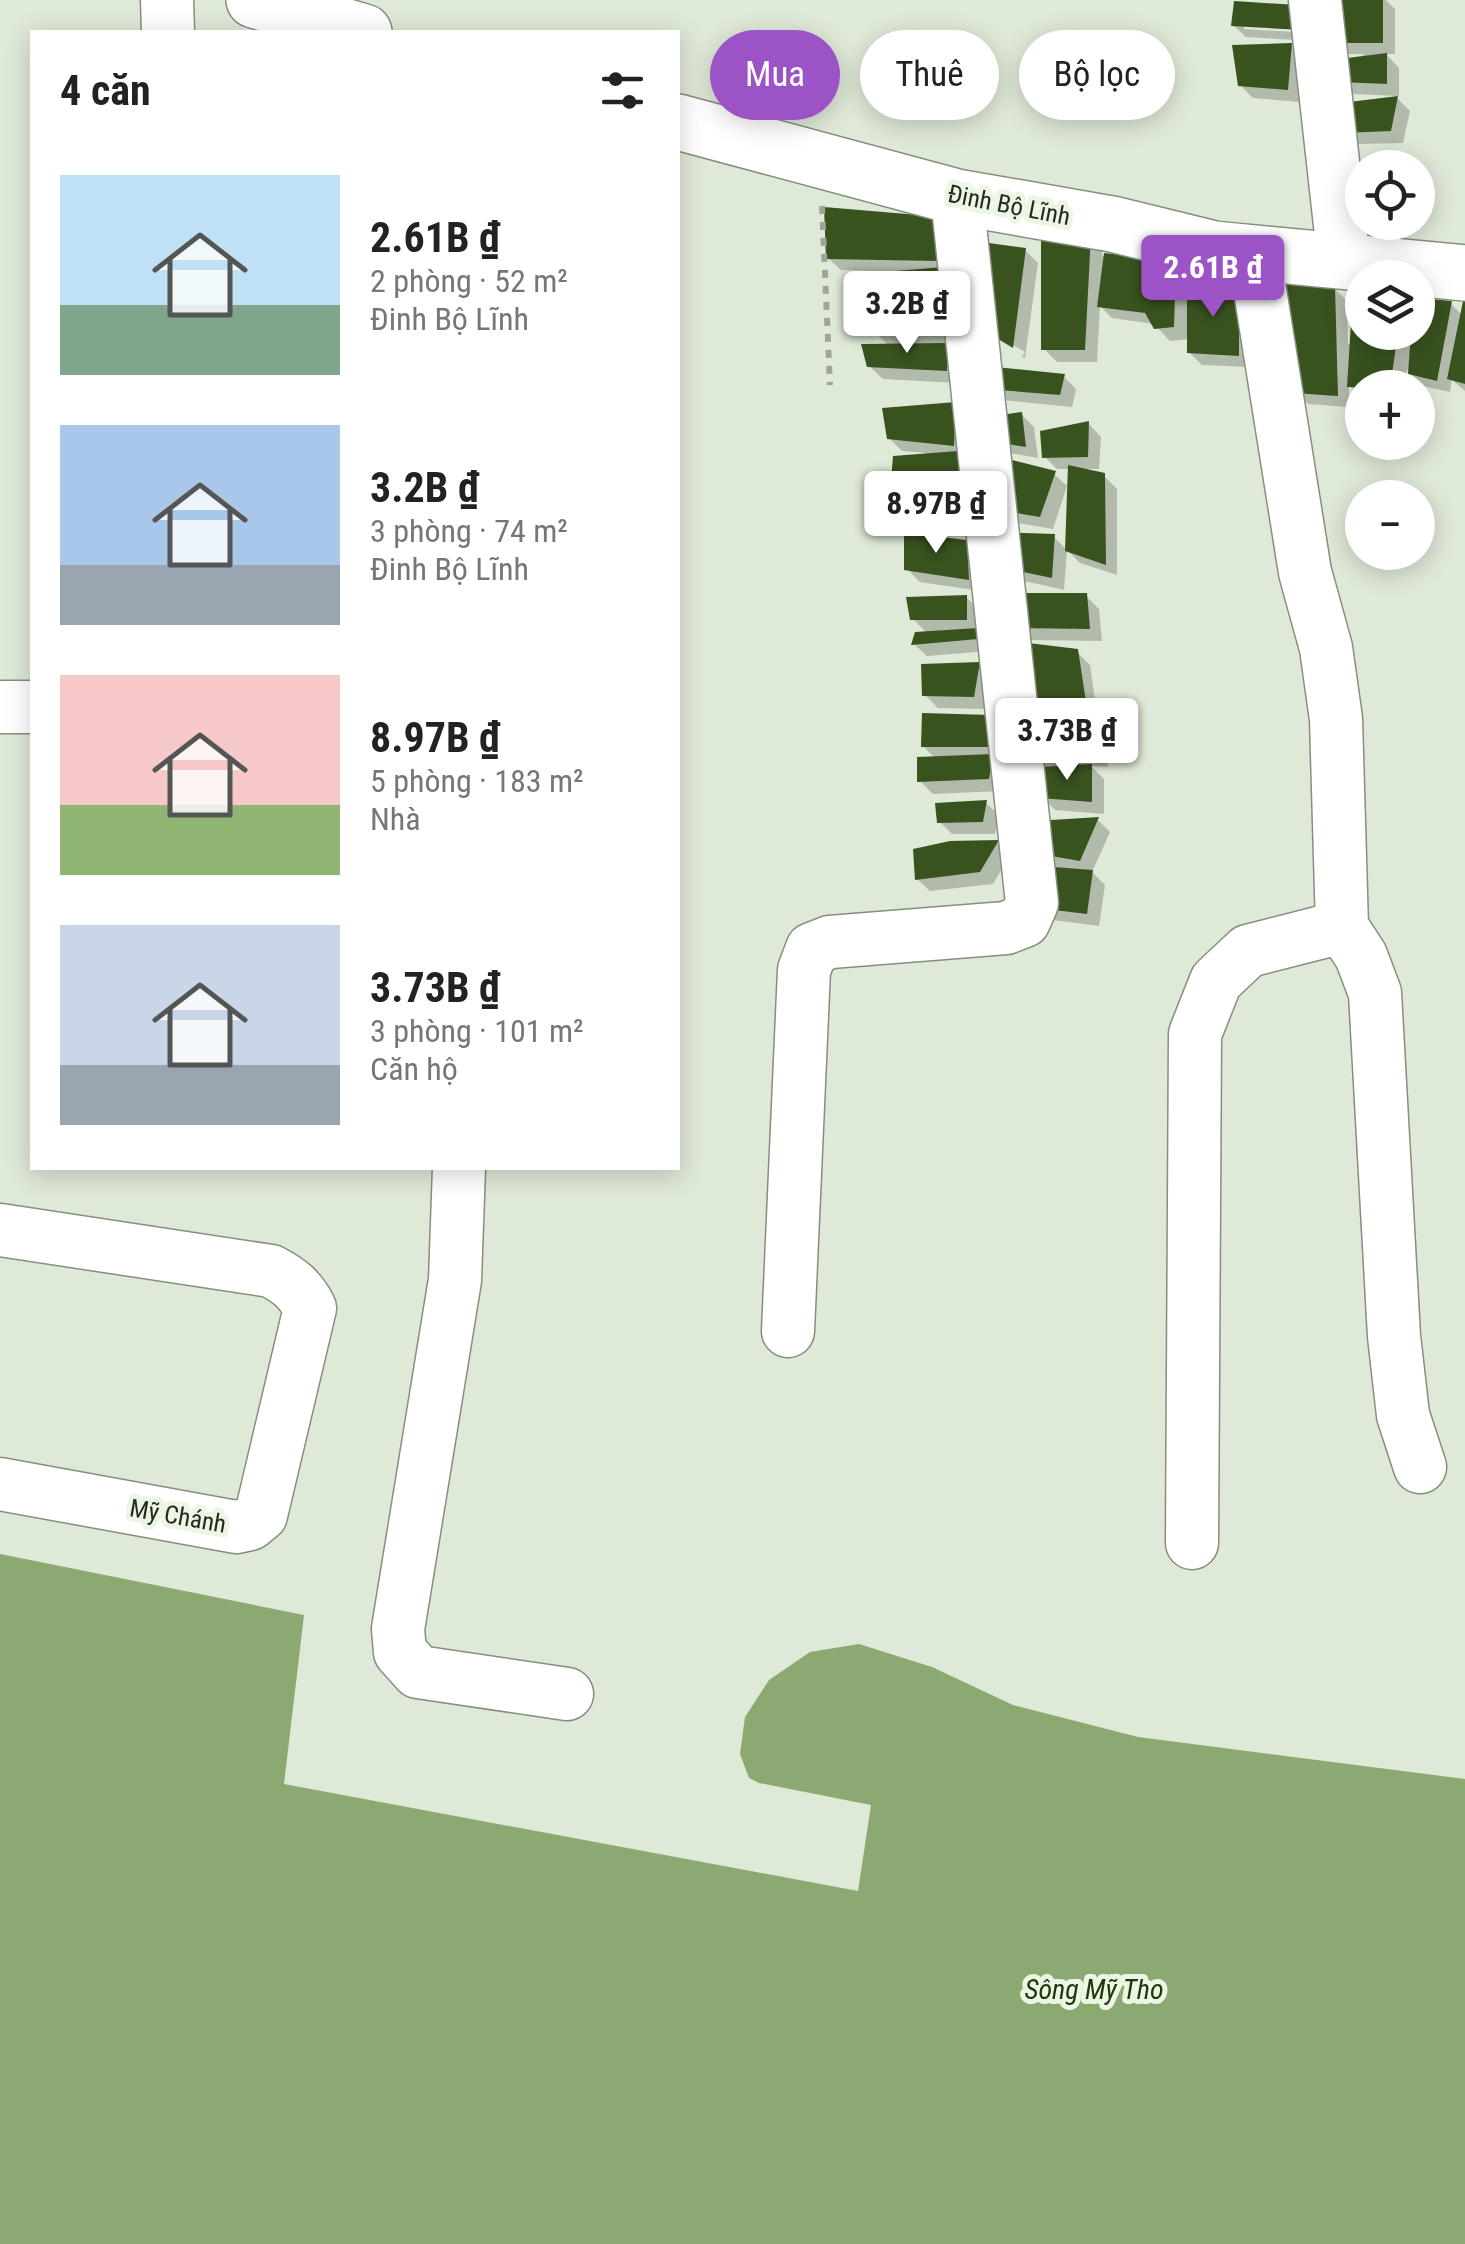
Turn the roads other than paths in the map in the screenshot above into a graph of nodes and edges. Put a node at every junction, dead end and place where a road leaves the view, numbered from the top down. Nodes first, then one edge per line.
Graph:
1 (167, 0) edge
2 (254, 0) edge
3 (1315, 0) edge
4 (168, 30) edge
5 (357, 30) edge
6 (680, 123) edge
7 (957, 197) junction
8 (1254, 254) junction
9 (1344, 261) junction
10 (1465, 273) edge
11 (0, 707) edge
12 (30, 707) edge
13 (1342, 927) junction
14 (459, 1170) edge
15 (0, 1230) edge
16 (788, 1330) dead end
17 (1420, 1467) dead end
18 (0, 1484) edge
19 (1192, 1543) dead end
20 (567, 1694) dead end

1 - 4 street
2 - 5 main road
3 - 9 street
6 - 7 main road, Đinh Bộ Lĩnh
7 - 8 main road, Đinh Bộ Lĩnh
7 - 16 street
8 - 9 main road, Đinh Bộ Lĩnh
8 - 13 street
9 - 10 main road, Đinh Bộ Lĩnh
11 - 12 street
13 - 17 street
13 - 19 street
14 - 20 street
15 - 18 street, Mỹ Chánh

